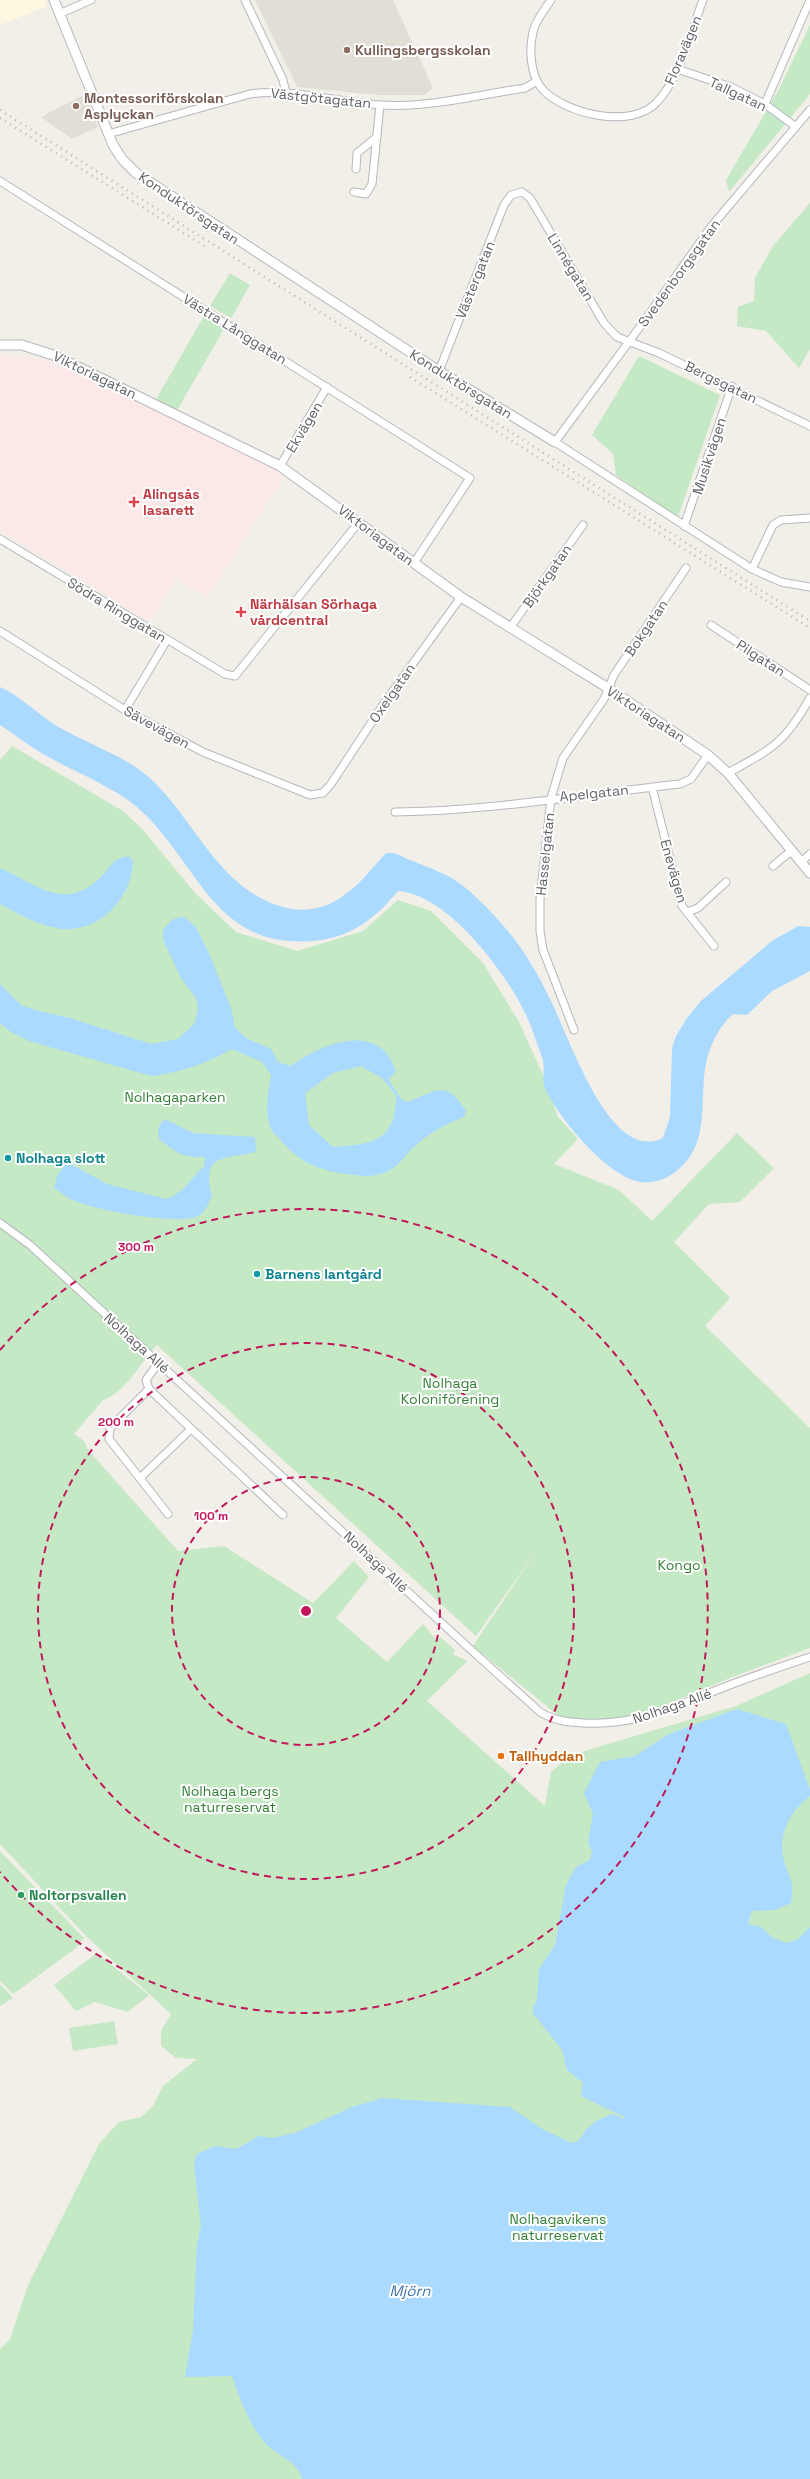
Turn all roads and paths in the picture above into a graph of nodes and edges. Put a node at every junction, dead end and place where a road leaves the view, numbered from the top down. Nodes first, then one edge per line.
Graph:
1 (54, 0) edge
2 (92, 0) edge
3 (245, 0) edge
4 (551, 0) edge
5 (704, 0) edge
6 (810, 0) edge
7 (59, 14) junction
8 (677, 68) junction
9 (537, 81) junction
10 (286, 93) junction
11 (765, 104) junction
12 (380, 105) junction
13 (810, 110) edge
14 (796, 127) junction
15 (108, 134) junction
16 (376, 137) junction
17 (356, 169) dead end
18 (1, 183) edge
19 (354, 192) dead end
20 (516, 192) joint
21 (630, 341) junction
22 (0, 345) edge
23 (439, 371) junction
24 (732, 386) junction
25 (327, 388) junction
26 (810, 426) edge
27 (555, 442) junction
28 (280, 466) junction
29 (810, 518) edge
30 (359, 522) junction
31 (583, 525) dead end
32 (684, 526) junction
33 (0, 539) edge
34 (414, 563) junction
35 (686, 568) dead end
36 (752, 569) junction
37 (810, 587) edge
38 (461, 597) junction
39 (711, 625) dead end
40 (510, 628) junction
41 (0, 630) edge
42 (168, 640) junction
43 (608, 688) junction
44 (810, 690) edge
45 (810, 698) edge
46 (125, 710) junction
47 (708, 754) junction
48 (728, 773) junction
49 (652, 787) junction
50 (326, 791) joint
51 (550, 798) junction
52 (395, 812) dead end
53 (791, 851) junction
54 (810, 854) edge
55 (801, 862) junction
56 (773, 866) dead end
57 (810, 873) edge
58 (726, 882) dead end
59 (687, 912) junction
60 (714, 946) dead end
61 (574, 1030) dead end
62 (0, 1223) edge
63 (159, 1362) junction
64 (148, 1389) junction
65 (190, 1430) junction
66 (140, 1478) junction
67 (168, 1514) dead end
68 (282, 1516) dead end
69 (810, 1657) edge

1 - 7 street
2 - 7 street
3 - 10 street
4 - 9 street, Floravägen
5 - 8 street, Floravägen
6 - 11 street
7 - 15 street
8 - 9 street, Floravägen
8 - 11 street, Tallgatan
9 - 12 street, Västgötagatan
10 - 12 street, Västgötagatan
10 - 15 street, Västgötagatan
11 - 14 street, Tallgatan
12 - 16 street
13 - 14 street, Svedenborgsgatan
14 - 21 street, Svedenborgsgatan
15 - 23 street, Konduktörsgatan
16 - 17 street
16 - 19 street
18 - 25 street, Västra Långgatan
20 - 21 street, Linnégatan
20 - 23 street, Västergatan
21 - 24 street, Bergsgatan
21 - 27 street, Svedenborgsgatan
22 - 28 street, Viktoriagatan
23 - 27 street, Konduktörsgatan
24 - 26 street, Bergsgatan
24 - 32 street, Musikvägen
25 - 28 street, Ekvägen
25 - 34 street, Västra Långgatan
27 - 32 street, Konduktörsgatan
28 - 30 street, Viktoriagatan
29 - 36 street
30 - 34 street, Viktoriagatan
30 - 42 street, Södra Ringgatan
31 - 40 street, Björkgatan
32 - 36 street, Konduktörsgatan
33 - 42 street, Södra Ringgatan
34 - 38 street, Viktoriagatan
35 - 43 street, Bokgatan
36 - 37 street, Konduktörsgatan
38 - 40 street, Viktoriagatan
38 - 50 street, Oxelgatan
39 - 44 street, Pilgatan
40 - 43 street, Viktoriagatan
41 - 46 street, Sävevägen
42 - 46 street
43 - 47 street, Viktoriagatan
43 - 51 street, Hasselgatan
45 - 48 street
46 - 50 street, Sävevägen
47 - 48 street, Viktoriagatan
47 - 49 street, Apelgatan
48 - 53 street, Viktoriagatan
49 - 51 street, Apelgatan
49 - 59 street, Enevägen
51 - 52 street, Apelgatan
51 - 61 street, Hasselgatan
53 - 55 street, Viktoriagatan
53 - 56 street
54 - 55 street
55 - 57 street, Viktoriagatan
58 - 59 street
59 - 60 street, Enevägen
62 - 63 street, Nolhaga Allé
63 - 64 street
63 - 69 street, Nolhaga Allé
64 - 65 street
64 - 66 street
65 - 66 street
65 - 68 street
66 - 67 street

